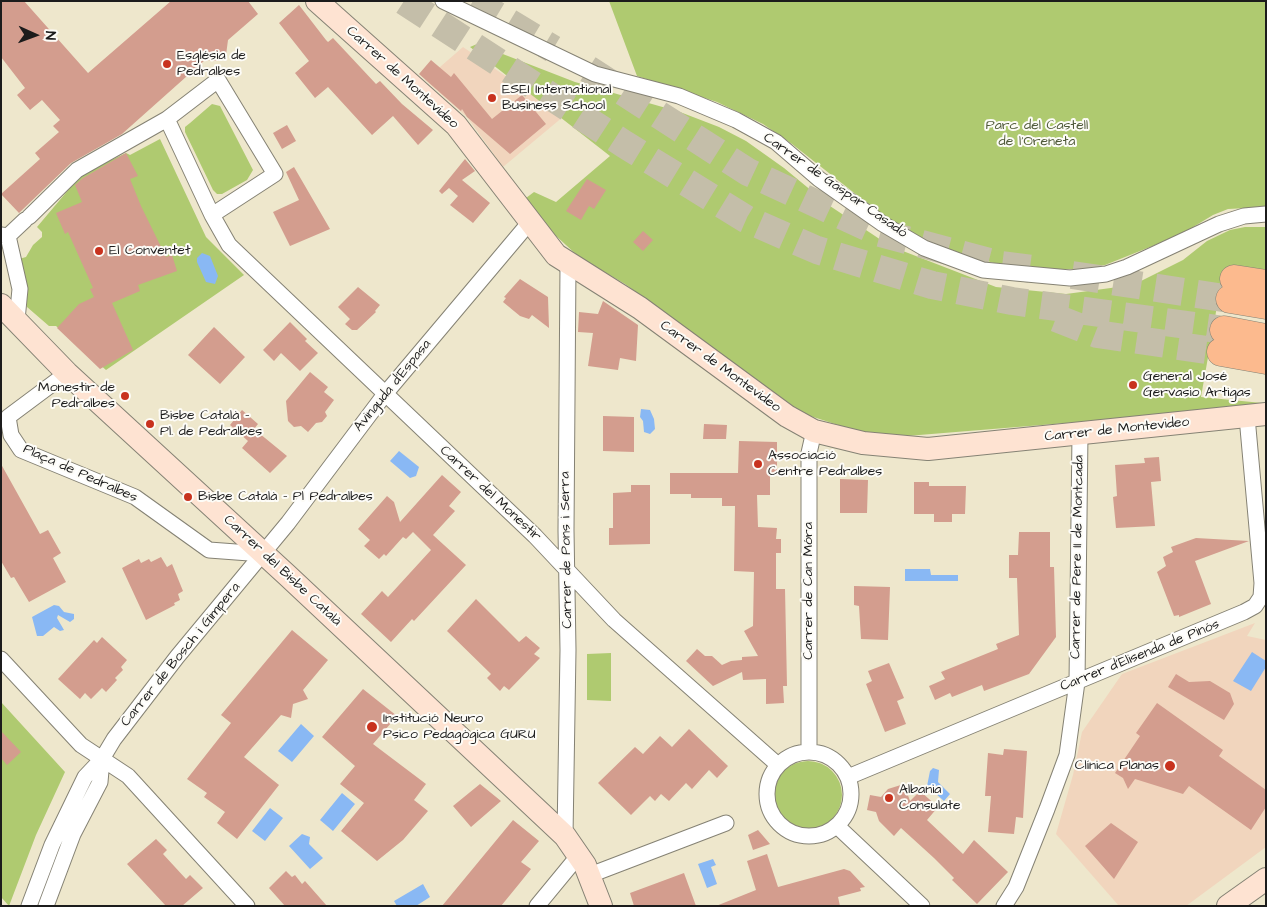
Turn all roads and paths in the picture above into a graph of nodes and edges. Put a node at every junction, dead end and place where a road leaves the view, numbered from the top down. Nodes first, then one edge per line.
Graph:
1 (317, 1) edge
2 (443, 1) edge
3 (167, 119) junction
4 (1266, 214) edge
5 (212, 215) junction
6 (529, 223) junction
7 (5, 235) edge
8 (568, 265) junction
9 (1266, 284) edge
10 (1266, 305) edge
11 (9, 313) edge
12 (1266, 338) edge
13 (1266, 360) edge
14 (68, 373) junction
15 (385, 394) junction
16 (1256, 416) edge
17 (814, 431) junction
18 (1080, 434) junction
19 (263, 554) junction
20 (567, 570) junction
21 (1, 659) edge
22 (1077, 682) junction
23 (809, 752) junction
24 (102, 759) junction
25 (778, 765) junction
26 (848, 777) junction
27 (726, 823) dead end
28 (837, 826) junction
29 (565, 836) junction
30 (578, 854) junction
31 (590, 876) junction
32 (1266, 879) edge
33 (29, 906) edge
34 (46, 906) edge
35 (247, 906) edge
36 (537, 906) edge
37 (602, 906) edge
38 (922, 906) edge
39 (1004, 906) edge
40 (1228, 906) edge

1 - 6 street, Carrer de Montevideo
2 - 4 street, Carrer de Gaspar Casadó
3 - 5 street, Carrer del Monestir
3 - 5 street
3 - 7 street
5 - 15 street, Carrer del Monestir
6 - 8 street, Carrer de Montevideo
6 - 15 street, Avinguda d'Espasa
7 - 11 street
8 - 17 street, Carrer de Montevideo
8 - 20 street, Carrer de Pons i Serra
9 - 10 highway
11 - 14 street, Carrer del Bisbe Català
12 - 13 highway
14 - 19 street, Carrer del Bisbe Català
14 - 19 street, Plaça de Pedralbes
15 - 19 street, Avinguda d'Espasa
15 - 20 street, Carrer del Monestir
16 - 18 street, Carrer de Montevideo
16 - 22 street, Carrer d'Elisenda de Pinós
17 - 18 street, Carrer de Montevideo
17 - 23 street, Carrer de Can Móra
18 - 22 street, Carrer de Pere II de Montcada
19 - 24 street, Carrer de Bosch i Gimpera
19 - 29 street, Carrer del Bisbe Català
20 - 25 street, Carrer del Monestir
20 - 29 street, Carrer de Pons i Serra
21 - 24 street
22 - 26 street, Carrer d'Elisenda de Pinós
22 - 39 street, Carrer de Pere II de Montcada
23 - 25 street
23 - 26 street
24 - 33 street, Carrer de Bosch i Gimpera
24 - 34 street, Carrer de Bosch i Gimpera
24 - 35 street
25 - 28 street
26 - 28 street
27 - 31 street
28 - 38 street
29 - 30 street, Carrer del Bisbe Català
30 - 31 street, Carrer del Bisbe Català
30 - 36 street
31 - 37 street, Carrer del Bisbe Català
32 - 40 street

